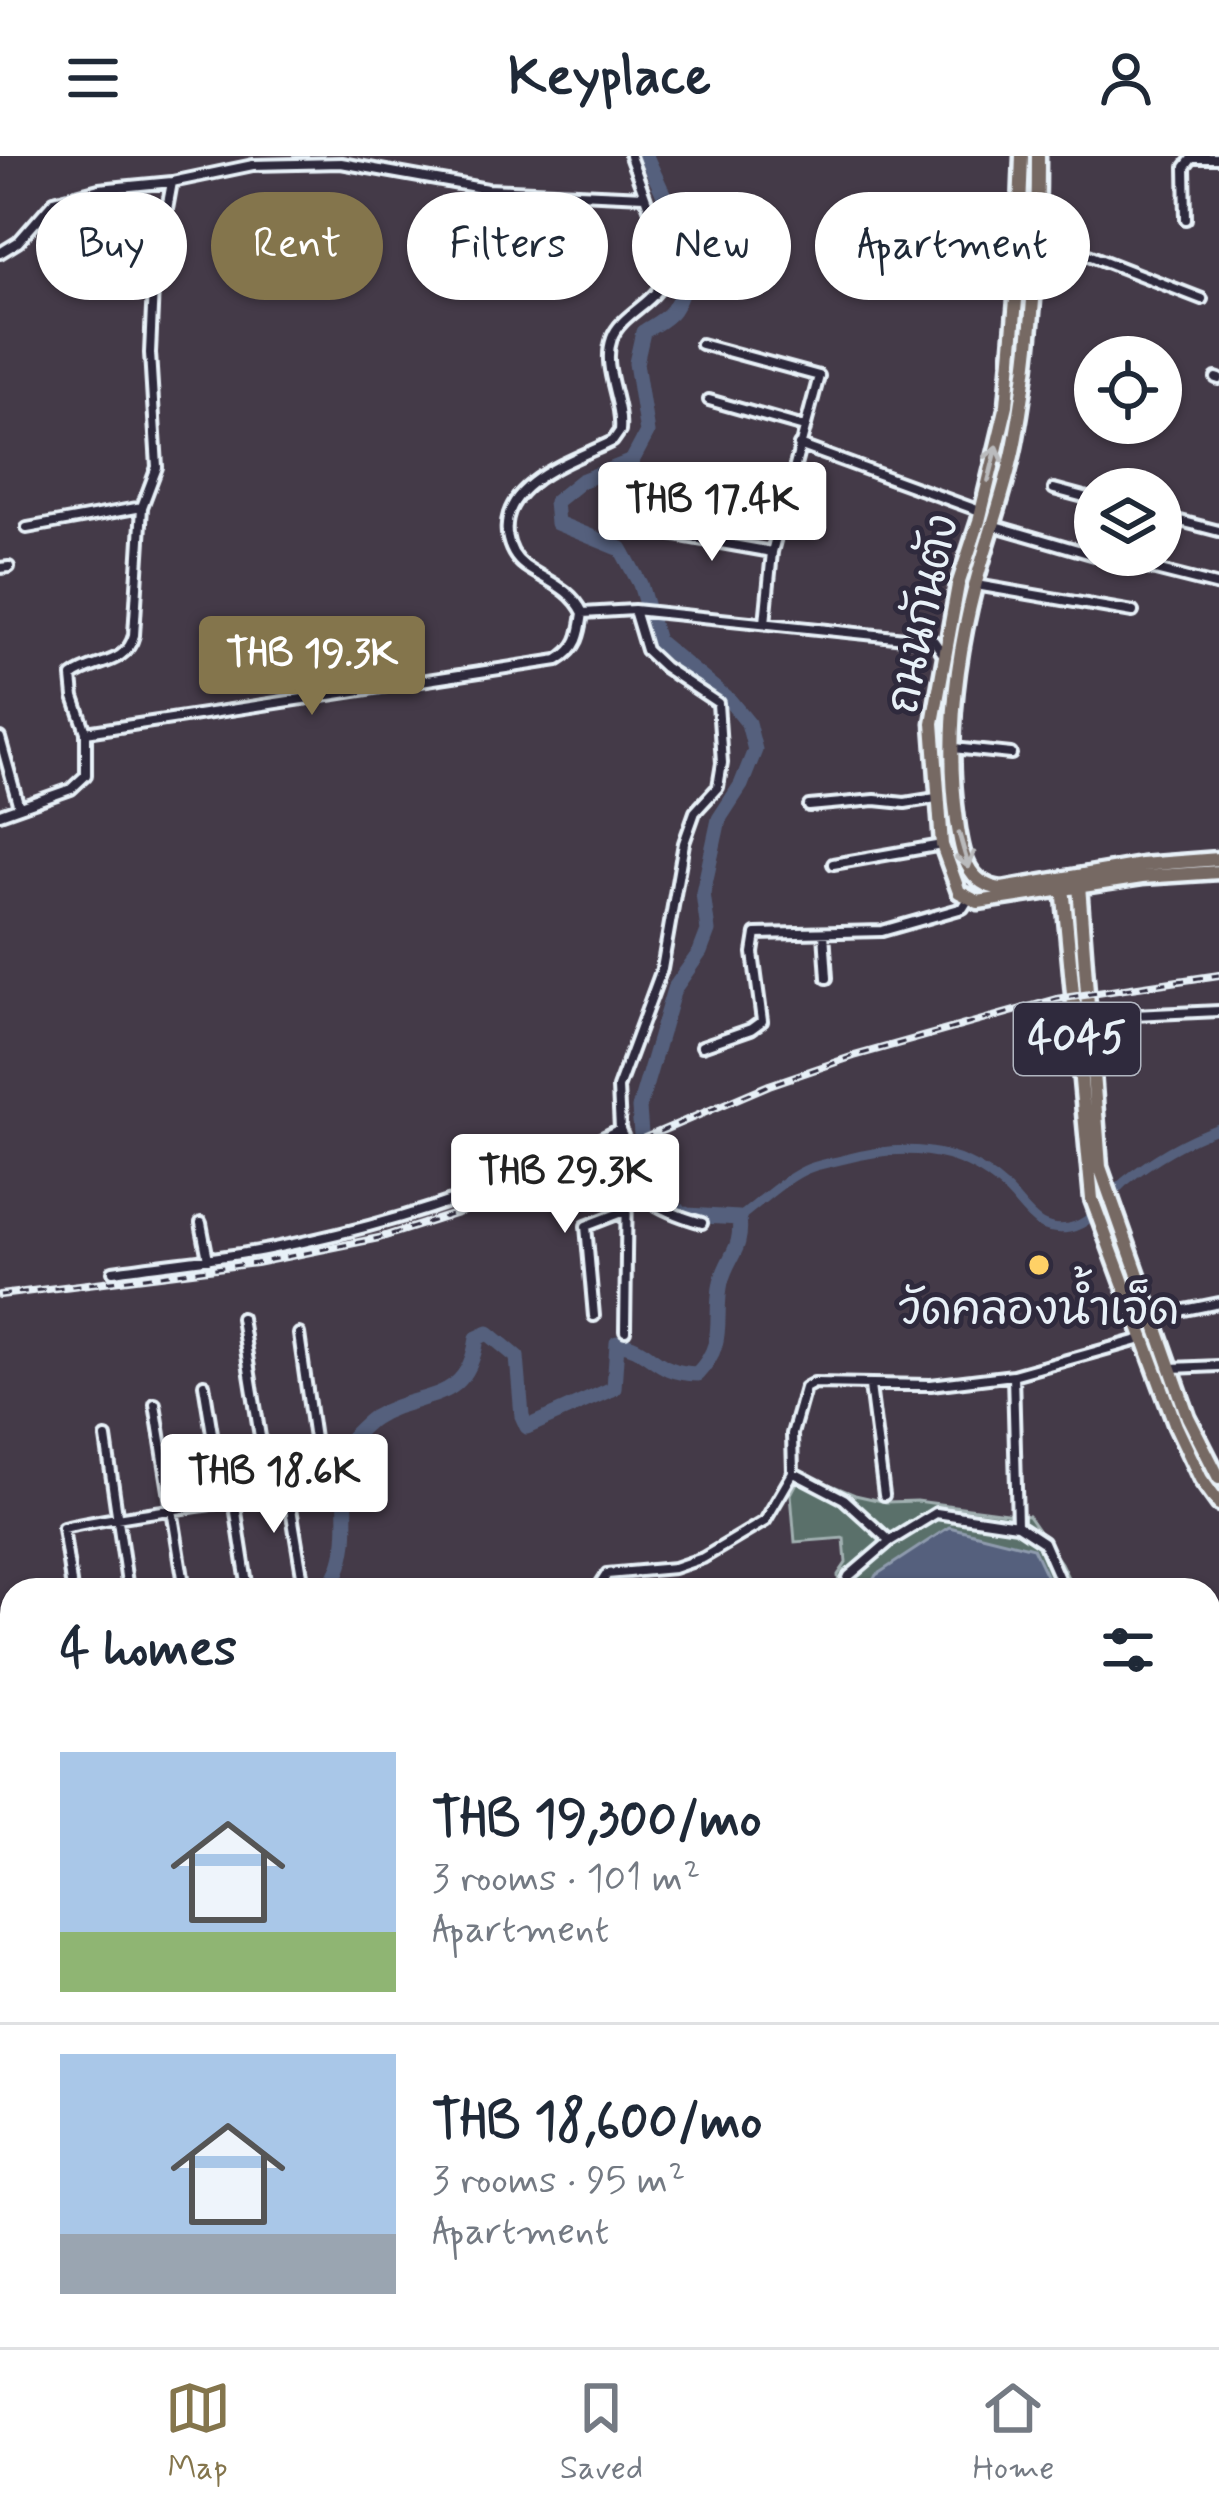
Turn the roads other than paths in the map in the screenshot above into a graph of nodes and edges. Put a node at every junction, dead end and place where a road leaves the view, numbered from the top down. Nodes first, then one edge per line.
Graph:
1 (629, 156) edge
2 (1022, 156) edge
3 (1038, 156) edge
4 (1219, 158) edge
5 (172, 182) junction
6 (642, 192) edge
7 (1022, 192) edge
8 (1038, 192) edge
9 (632, 195) edge
10 (1186, 219) dead end
11 (0, 253) edge
12 (1090, 256) edge
13 (1202, 299) dead end
14 (645, 300) edge
15 (1015, 300) edge
16 (1032, 300) edge
17 (701, 344) dead end
18 (1011, 352) junction
19 (1027, 354) junction
20 (709, 400) dead end
21 (804, 427) junction
22 (799, 445) junction
23 (1054, 489) dead end
24 (1074, 494) edge
25 (142, 508) junction
26 (981, 516) junction
27 (1182, 521) edge
28 (995, 526) junction
29 (27, 528) dead end
30 (1219, 531) edge
31 (659, 532) dead end
32 (1074, 549) edge
33 (772, 552) junction
34 (1179, 576) edge
35 (976, 585) junction
36 (1219, 586) edge
37 (634, 610) junction
38 (1132, 612) dead end
39 (583, 613) junction
40 (765, 622) junction
41 (944, 655) junction
42 (961, 658) junction
43 (86, 732) junction
44 (0, 738) edge
45 (952, 748) junction
46 (1011, 754) dead end
47 (954, 797) junction
48 (937, 798) junction
49 (809, 806) dead end
50 (19, 807) junction
51 (0, 814) edge
52 (942, 844) junction
53 (1218, 859) edge
54 (833, 864) dead end
55 (1219, 872) edge
56 (1078, 882) junction
57 (1063, 885) junction
58 (968, 900) junction
59 (824, 933) junction
60 (827, 978) dead end
61 (1219, 1011) edge
62 (1088, 1017) junction
63 (702, 1046) dead end
64 (620, 1130) junction
65 (627, 1181) junction
66 (626, 1211) junction
67 (201, 1223) dead end
68 (702, 1223) dead end
69 (208, 1259) junction
70 (112, 1271) dead end
71 (1219, 1303) edge
72 (594, 1316) dead end
73 (1150, 1317) junction
74 (241, 1318) dead end
75 (625, 1331) dead end
76 (298, 1334) dead end
77 (1143, 1338) junction
78 (1219, 1366) edge
79 (1171, 1368) junction
80 (1013, 1375) junction
81 (204, 1384) dead end
82 (870, 1386) junction
83 (155, 1404) dead end
84 (106, 1438) dead end
85 (793, 1473) junction
86 (1219, 1478) edge
87 (288, 1490) junction
88 (269, 1493) junction
89 (884, 1495) dead end
90 (229, 1500) junction
91 (1219, 1504) edge
92 (172, 1508) junction
93 (117, 1516) junction
94 (1017, 1525) junction
95 (890, 1540) junction
96 (302, 1575) dead end
97 (70, 1578) edge
98 (126, 1578) edge
99 (183, 1578) edge
100 (245, 1578) edge
101 (605, 1578) edge
102 (848, 1578) edge
103 (1059, 1578) edge

1 - 6 street
2 - 7 main road, ถนนกันตัง
3 - 8 main road, ถนนกันตัง
4 - 10 street
5 - 9 street
5 - 11 street
5 - 25 street
12 - 13 street
14 - 39 street
15 - 18 main road, ถนนกันตัง
16 - 19 main road, ถนนกันตัง
17 - 21 street
18 - 19 main road
26 -> 18 main road, ถนนกันตัง
19 - 28 main road, ถนนกันตัง
20 - 21 street
21 - 22 street
22 - 26 street
22 - 33 street
23 - 24 street
25 - 29 street
25 - 43 street
26 - 28 main road
26 - 41 main road, ถนนกันตัง
27 - 30 street
28 - 32 street
28 - 35 main road, ถนนกันตัง
31 - 33 street
33 - 40 street
34 - 36 street
35 - 38 street
35 - 42 main road, ถนนกันตัง
37 - 39 street
37 - 40 street
37 - 64 street
39 - 43 street
40 - 41 street
41 - 42 main road
41 - 48 main road, ถนนกันตัง
42 - 45 main road, ถนนกันตัง
43 - 50 street
44 - 50 street
45 - 46 street
45 - 47 main road, ถนนกันตัง
47 - 48 main road
47 -> 57 main road, ถนนกันตัง
48 - 49 street
48 - 52 main road, ถนนกันตัง
50 - 51 street
52 - 54 street
52 - 58 main road, ถนนกันตัง
53 - 55 main road
53 - 56 main road, ถนนกันตัง
55 - 56 main road, ถนนกันตัง
56 - 57 main road, ถนนกันตัง
56 - 62 main road, 4045
57 - 58 main road, ถนนกันตัง
57 - 77 main road, 4045
58 - 59 street
59 - 60 street
59 - 63 street
61 - 62 street
62 - 73 main road, 4045
64 - 65 street
64 - 69 street
65 - 66 street
65 - 68 street
66 - 72 street
66 - 75 street
67 - 69 street
69 - 70 street
71 - 73 street
73 - 79 main road, 4045
74 - 88 street
76 - 87 street
77 - 80 street
77 - 91 main road, 4045
78 - 79 street
79 - 86 main road, 4045
80 - 82 street
80 - 94 street
81 - 90 street
82 - 85 street
82 - 89 street
83 - 92 street
84 - 93 street
85 - 95 street
85 - 101 street
87 - 88 street
87 - 96 street
88 - 90 street
90 - 92 street
90 - 100 street
92 - 93 street
92 - 99 street
93 - 97 street
93 - 98 street
94 - 95 street
94 - 103 street
95 - 102 street

